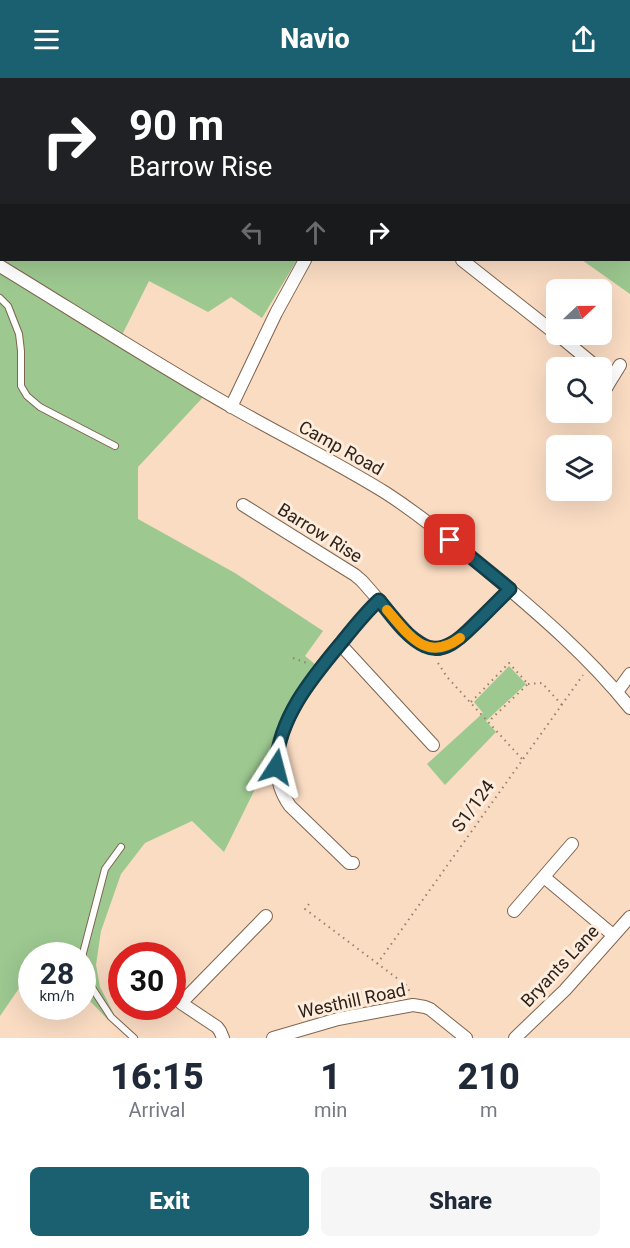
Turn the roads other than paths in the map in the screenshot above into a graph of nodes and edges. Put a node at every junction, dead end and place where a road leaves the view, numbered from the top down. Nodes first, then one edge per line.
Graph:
1 (304, 261) edge
2 (463, 261) edge
3 (0, 266) edge
4 (0, 298) edge
5 (546, 325) edge
6 (571, 345) edge
7 (585, 357) edge
8 (621, 365) dead end
9 (612, 378) edge
10 (231, 407) junction
11 (116, 447) dead end
12 (243, 505) dead end
13 (510, 589) junction
14 (379, 600) junction
15 (340, 644) junction
16 (630, 674) edge
17 (617, 692) junction
18 (630, 708) edge
19 (433, 745) dead end
20 (572, 844) dead end
21 (121, 847) dead end
22 (353, 863) dead end
23 (544, 877) junction
24 (514, 911) dead end
25 (266, 916) dead end
26 (630, 917) edge
27 (613, 935) junction
28 (86, 942) edge
29 (96, 994) edge
30 (134, 1038) edge
31 (223, 1038) edge
32 (273, 1038) edge
33 (466, 1038) edge
34 (515, 1038) edge

1 - 10 street
2 - 5 street
3 - 10 street, Camp Road
4 - 11 lane
6 - 7 street
8 - 9 street
10 - 13 street, Camp Road
12 - 14 street, Barrow Rise
13 - 14 street, Barrow Rise
13 - 17 street, Camp Road
14 - 15 street
15 - 19 street
15 - 22 street
16 - 17 street
17 - 18 street, Camp Road
20 - 23 street
21 - 28 lane
23 - 24 street
23 - 27 street
25 - 31 street
26 - 27 street, Bryants Lane
27 - 34 street, Bryants Lane
29 - 30 lane
32 - 33 street, Westhill Road

